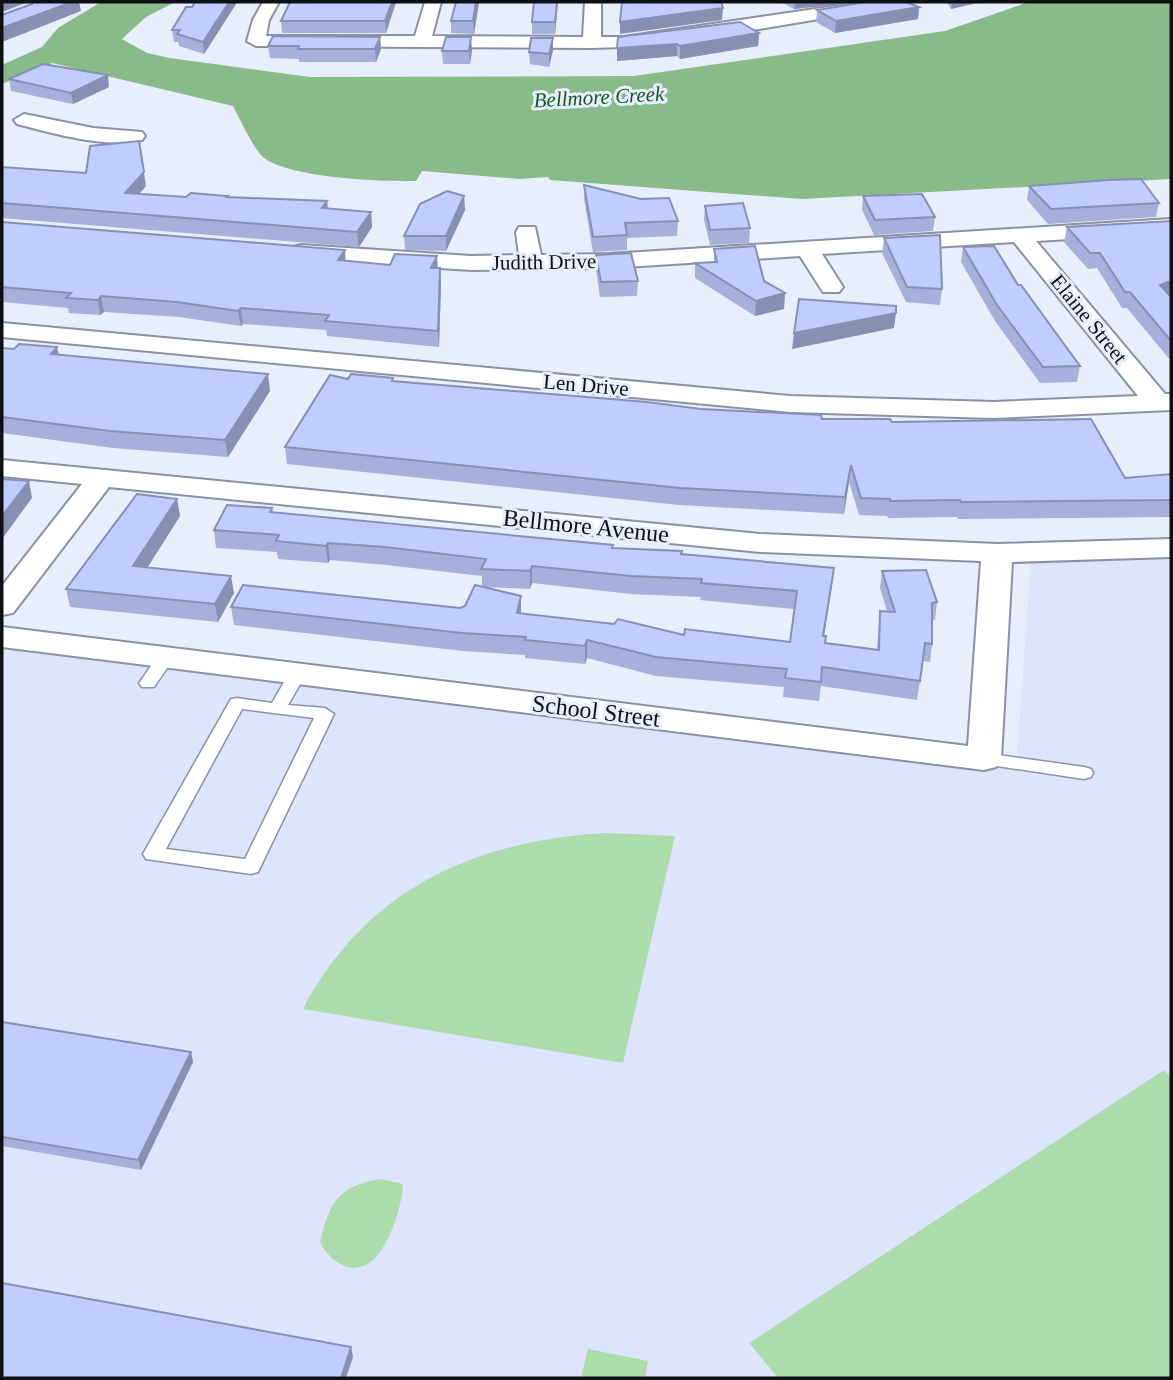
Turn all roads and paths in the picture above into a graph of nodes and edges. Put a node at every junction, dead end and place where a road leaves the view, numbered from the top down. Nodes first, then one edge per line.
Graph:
1 (271, 2) edge
2 (433, 2) edge
3 (593, 2) edge
4 (755, 2) edge
5 (891, 2) edge
6 (759, 24) junction
7 (422, 42) junction
8 (593, 43) junction
9 (52, 108) dead end
10 (24, 120) junction
11 (2, 130) edge
12 (135, 136) dead end
13 (1171, 226) edge
14 (527, 232) dead end
15 (1020, 236) junction
16 (807, 249) junction
17 (279, 250) edge
18 (531, 262) junction
19 (831, 287) dead end
20 (2, 330) edge
21 (1165, 402) edge
22 (2, 468) edge
23 (101, 480) junction
24 (1171, 548) edge
25 (997, 552) junction
26 (2, 606) edge
27 (2, 637) edge
28 (297, 674) junction
29 (277, 709) junction
30 (984, 759) junction
31 (1084, 773) dead end

1 - 7 street
2 - 7 street
3 - 8 street
4 - 6 street
5 - 6 street
6 - 8 street
7 - 8 street
9 - 10 street
10 - 11 street
10 - 12 street
13 - 15 street, Judith Drive
14 - 18 street
15 - 16 street, Judith Drive
15 - 21 street, Elaine Street
16 - 18 street, Judith Drive
16 - 19 street
17 - 18 street, Judith Drive
20 - 21 street, Len Drive
22 - 23 street, Bellmore Avenue
23 - 25 street, Bellmore Avenue
23 - 26 street
24 - 25 street, Bellmore Avenue
25 - 30 street
27 - 28 street, School Street
28 - 29 lane
28 - 30 street, School Street
29 - 29 lane
30 - 31 lane

